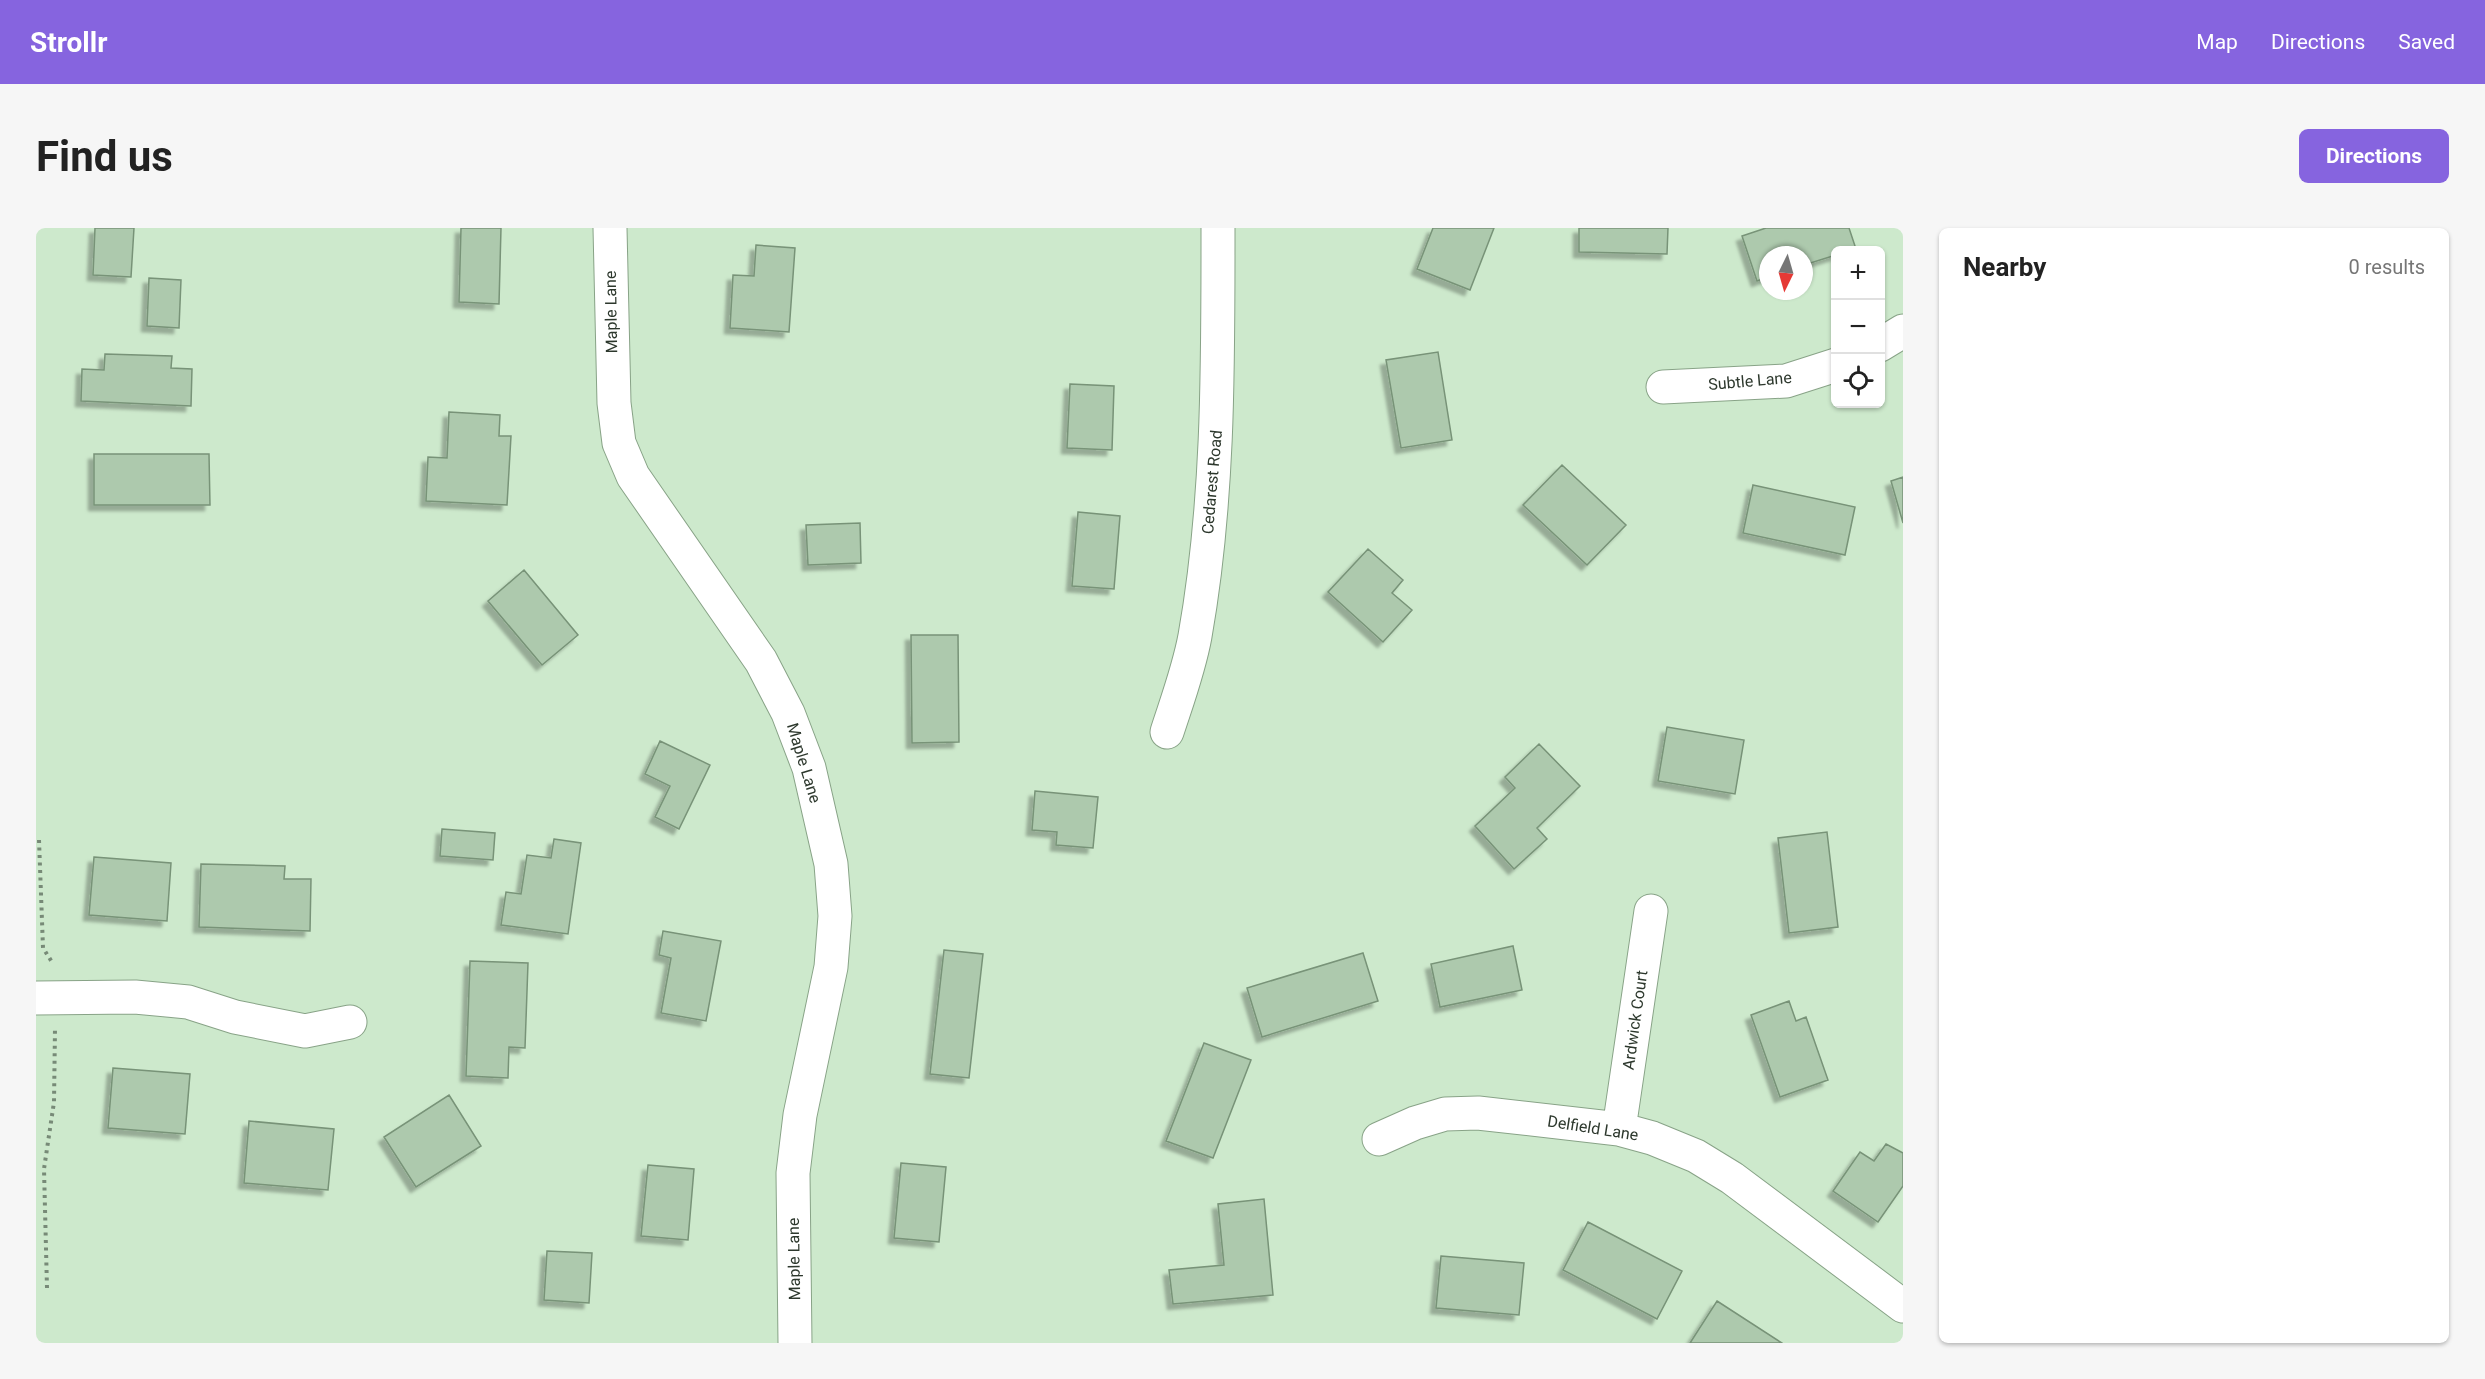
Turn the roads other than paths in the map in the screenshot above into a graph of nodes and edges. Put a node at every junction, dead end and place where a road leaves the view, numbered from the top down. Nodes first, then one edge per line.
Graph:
1 (610, 228) edge
2 (1218, 228) edge
3 (1903, 331) edge
4 (1885, 342) edge
5 (1831, 367) edge
6 (1663, 387) dead end
7 (1167, 732) dead end
8 (1651, 911) dead end
9 (36, 998) edge
10 (350, 1022) dead end
11 (1619, 1129) junction
12 (1379, 1139) dead end
13 (1903, 1306) edge
14 (795, 1343) edge

1 - 14 street, Maple Lane
2 - 7 street, Cedarest Road
3 - 4 street
5 - 6 street, Subtle Lane
8 - 11 street, Ardwick Court
9 - 10 street
11 - 12 street, Delfield Lane
11 - 13 street, Delfield Lane

